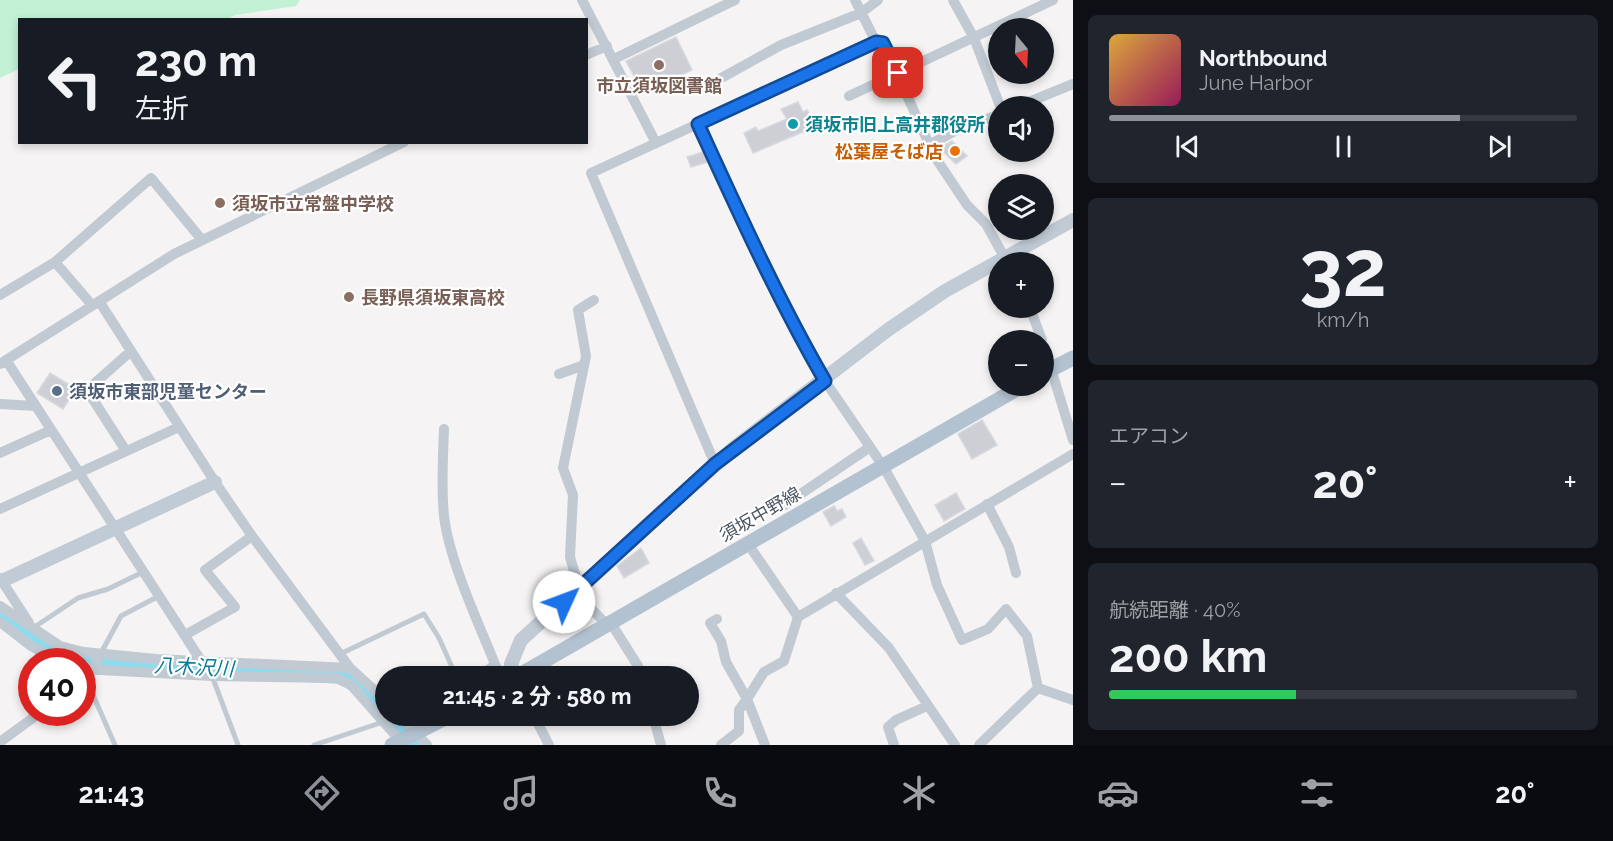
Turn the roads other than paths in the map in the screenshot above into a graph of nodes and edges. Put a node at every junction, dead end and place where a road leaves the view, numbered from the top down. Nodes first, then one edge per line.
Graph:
1 (582, 0) edge
2 (735, 0) edge
3 (855, 0) edge
4 (879, 0) edge
5 (953, 0) edge
6 (1053, 0) edge
7 (861, 13) junction
8 (974, 38) junction
9 (876, 42) junction
10 (607, 46) junction
11 (588, 54) edge
12 (614, 59) junction
13 (898, 73) junction
14 (1073, 84) edge
15 (705, 87) dead end
16 (849, 96) dead end
17 (996, 96) edge
18 (1044, 96) edge
19 (988, 119) edge
20 (698, 124) junction
21 (656, 143) junction
22 (400, 144) edge
23 (931, 144) junction
24 (1073, 220) edge
25 (202, 240) junction
26 (1002, 252) edge
27 (1018, 252) edge
28 (55, 262) junction
29 (988, 268) edge
30 (0, 295) edge
31 (594, 300) dead end
32 (95, 303) junction
33 (131, 351) junction
34 (1073, 358) edge
35 (3, 362) edge
36 (584, 365) junction
37 (1054, 368) edge
38 (559, 374) dead end
39 (825, 381) junction
40 (1054, 390) edge
41 (1005, 396) edge
42 (0, 404) edge
43 (36, 406) junction
44 (179, 427) junction
45 (444, 429) dead end
46 (51, 430) junction
47 (1073, 440) edge
48 (870, 447) junction
49 (126, 451) junction
50 (0, 453) edge
51 (1073, 454) edge
52 (715, 464) junction
53 (883, 466) junction
54 (79, 473) junction
55 (215, 482) junction
56 (987, 504) junction
57 (783, 506) dead end
58 (0, 509) edge
59 (116, 529) junction
60 (252, 536) junction
61 (925, 541) junction
62 (748, 544) junction
63 (143, 572) junction
64 (1016, 573) dead end
65 (1, 579) edge
66 (577, 590) junction
67 (836, 593) junction
68 (159, 596) junction
69 (0, 606) edge
70 (798, 617) junction
71 (717, 619) dead end
72 (0, 622) edge
73 (609, 624) junction
74 (33, 628) junction
75 (185, 635) junction
76 (35, 648) edge
77 (340, 654) junction
78 (100, 655) junction
79 (200, 659) junction
80 (96, 662) edge
81 (452, 666) edge
82 (496, 666) edge
83 (512, 666) edge
84 (533, 666) edge
85 (638, 666) edge
86 (213, 668) junction
87 (350, 668) junction
88 (96, 675) edge
89 (1038, 688) junction
90 (375, 691) edge
91 (96, 696) edge
92 (747, 699) junction
93 (1073, 700) edge
94 (927, 706) junction
95 (375, 713) edge
96 (375, 725) edge
97 (22, 726) edge
98 (389, 726) edge
99 (416, 726) edge
100 (431, 726) edge
101 (539, 726) edge
102 (656, 726) edge
103 (408, 739) edge
104 (0, 742) edge
105 (115, 745) edge
106 (238, 745) edge
107 (314, 745) edge
108 (549, 745) edge
109 (661, 745) edge
110 (721, 745) edge
111 (765, 745) edge
112 (894, 745) edge
113 (955, 745) edge
114 (979, 745) edge

1 - 10 street
2 - 12 street
3 - 7 street
4 - 7 street
5 - 8 street
6 - 8 street
7 - 9 street
7 - 15 street
8 - 13 street
8 - 17 street
9 - 13 street
9 - 20 street
10 - 11 street
10 - 12 street
12 - 21 street
13 - 16 street
13 - 23 street
14 - 18 street
19 - 23 street
20 - 21 street
20 - 39 street
21 - 52 street
22 - 25 street
23 - 26 street
24 - 27 street
25 - 28 street
25 - 32 street
28 - 30 street
28 - 32 street
29 - 39 street
31 - 36 street
32 - 33 street
32 - 35 street
33 - 44 street
33 - 49 street
34 - 37 main road
35 - 43 street
36 - 38 street
36 - 66 street
39 - 48 street
39 - 52 street
40 - 47 street
41 - 53 main road, 須坂中野線
42 - 43 street
43 - 46 street
44 - 49 street
44 - 55 street
45 - 82 street
46 - 50 street
46 - 54 street
48 - 53 street
48 - 57 street
49 - 54 street
51 - 56 street
52 - 66 street
53 - 61 street
53 - 62 main road, 須坂中野線
54 - 58 street
54 - 59 street
55 - 59 street
55 - 60 street
56 - 61 street
56 - 64 street
59 - 63 street
59 - 65 street
60 - 75 street
60 - 77 street
61 - 67 street
61 - 89 street
62 - 70 street
62 - 73 main road, 須坂中野線
63 - 68 street
63 - 74 lane
65 - 74 street
66 - 73 street
66 - 83 street
67 - 70 street
67 - 94 street
68 - 75 street
68 - 78 lane
69 - 74 street
70 - 92 street
71 - 92 street
72 - 76 street
73 - 84 main road, 須坂中野線
73 - 85 street
74 - 78 street
75 - 79 street
77 - 81 lane
77 - 87 street
78 - 79 street
78 - 80 street
79 - 86 street
86 - 87 street
86 - 88 street
86 - 95 street
86 - 106 lane
87 - 90 street
89 - 93 street
89 - 114 street
91 - 105 lane
92 - 110 street
92 - 111 street
94 - 112 street
94 - 113 street
96 - 107 lane
97 - 104 street
98 - 103 street
99 - 103 street
100 - 103 main road
101 - 108 street
102 - 109 street

